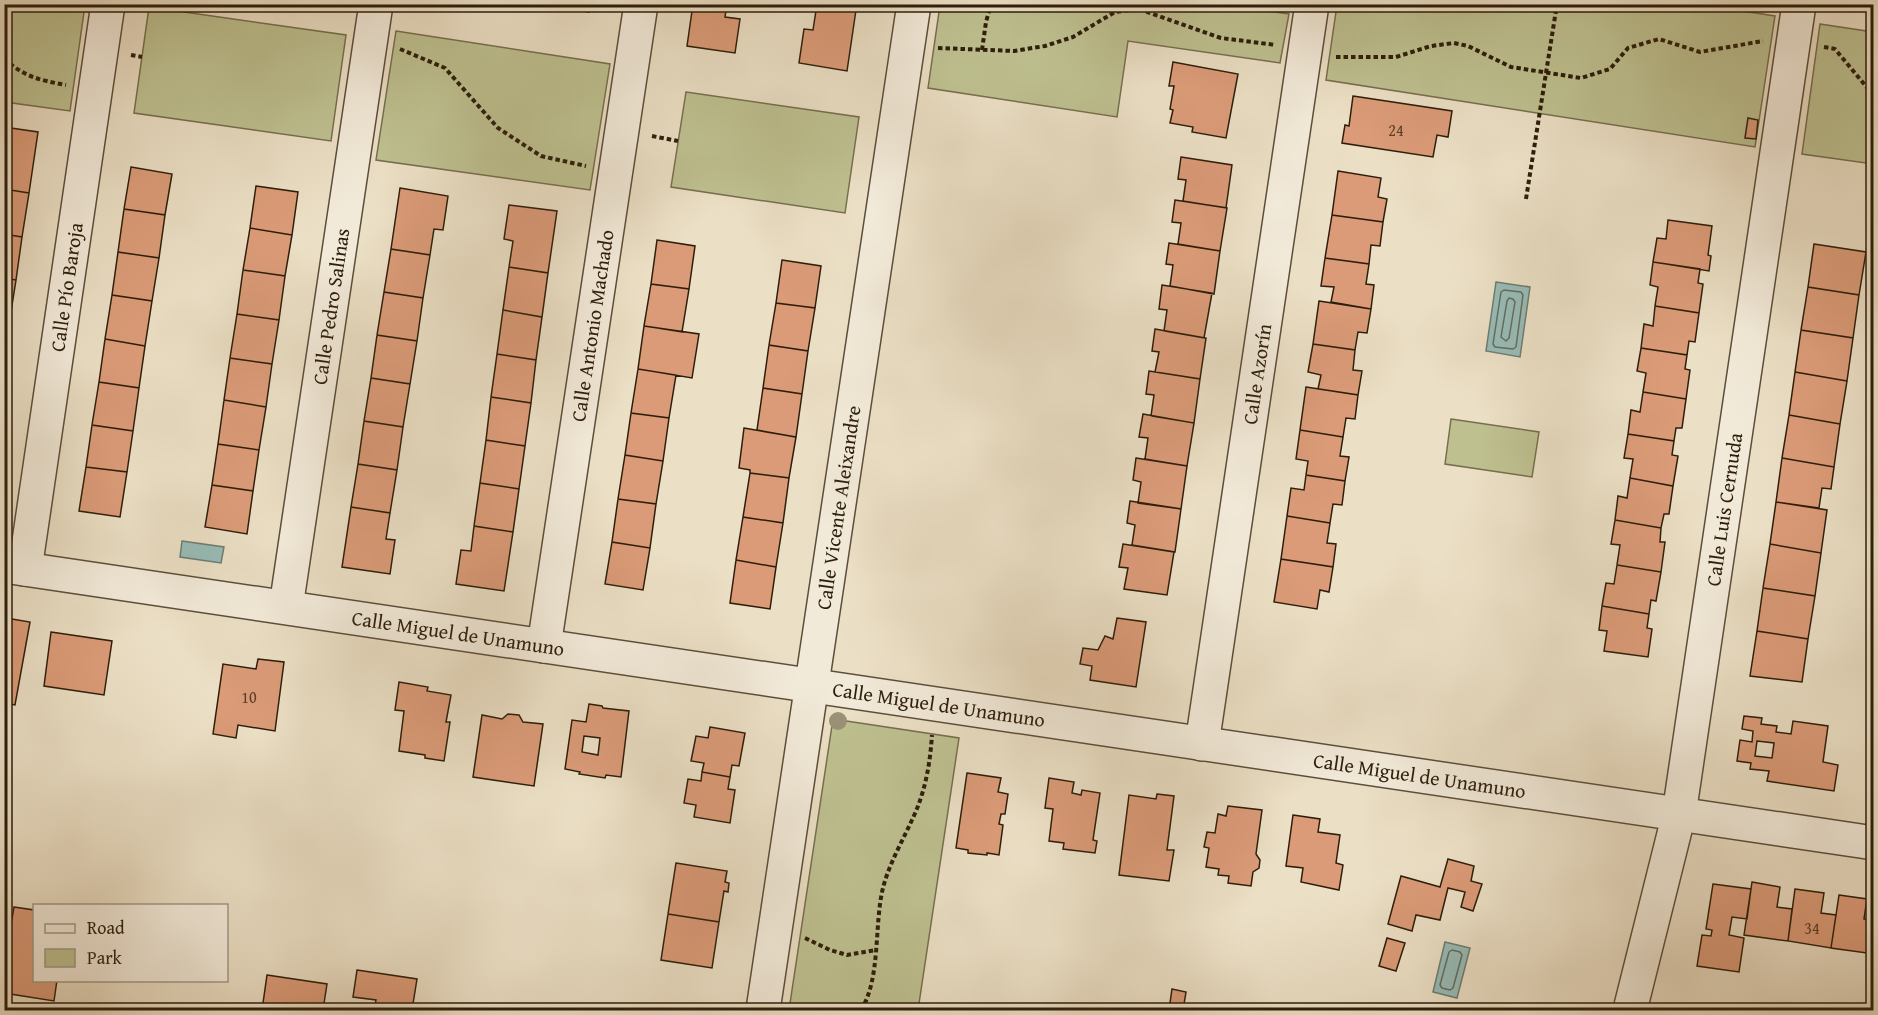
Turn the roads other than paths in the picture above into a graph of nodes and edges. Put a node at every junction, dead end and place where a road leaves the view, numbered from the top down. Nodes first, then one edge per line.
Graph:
1 (108, 4) edge
2 (376, 4) edge
3 (641, 4) edge
4 (914, 4) edge
5 (1312, 4) edge
6 (1799, 4) edge
7 (15, 567) edge
8 (286, 608) junction
9 (544, 646) junction
10 (812, 686) junction
11 (1202, 744) junction
12 (1679, 814) junction
13 (1874, 843) edge
14 (763, 1011) edge
15 (1630, 1011) edge

1 - 7 street, Calle Pío Baroja
2 - 8 street, Calle Pedro Salinas
3 - 9 street, Calle Antonio Machado
4 - 10 street, Calle Vicente Aleixandre
5 - 11 street, Calle Azorín
6 - 12 street, Calle Luis Cernuda
7 - 8 street, Calle Miguel de Unamuno
8 - 9 street, Calle Miguel de Unamuno
9 - 10 street, Calle Miguel de Unamuno
10 - 11 street, Calle Miguel de Unamuno
10 - 14 street, Calle Vicente Aleixandre
11 - 12 street, Calle Miguel de Unamuno
12 - 13 street, Calle Miguel de Unamuno
12 - 15 street, Calle Luis Cernuda

